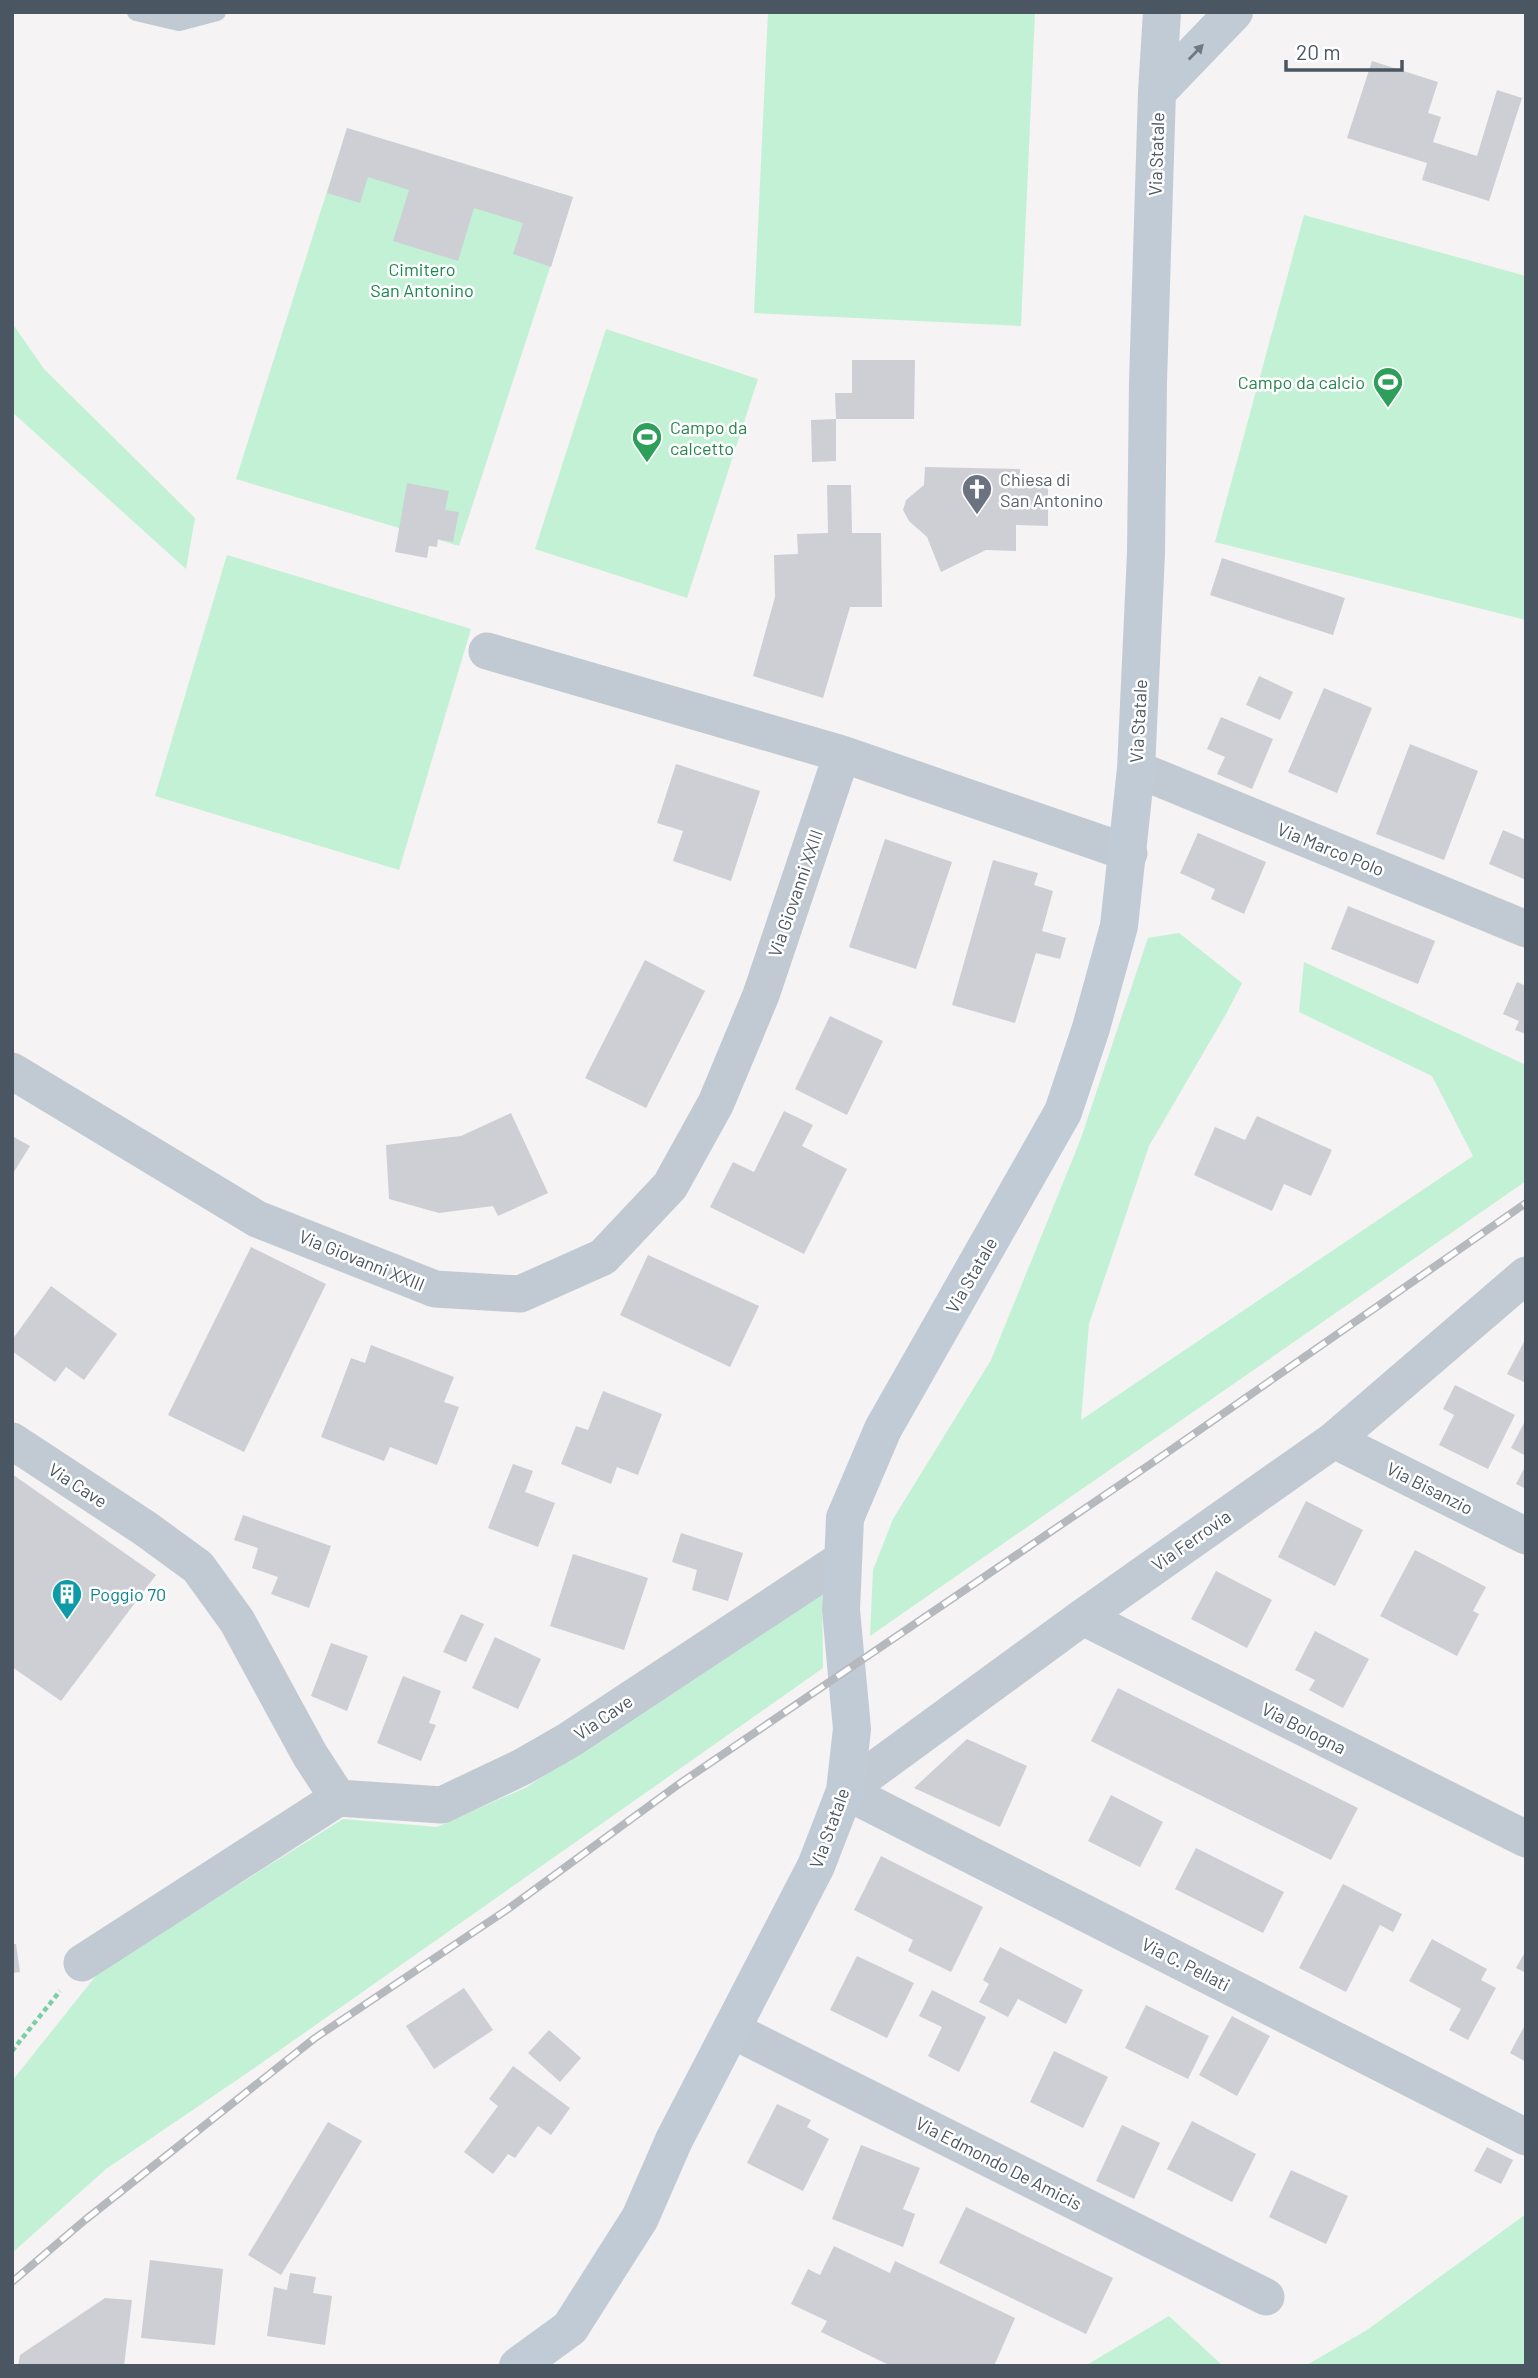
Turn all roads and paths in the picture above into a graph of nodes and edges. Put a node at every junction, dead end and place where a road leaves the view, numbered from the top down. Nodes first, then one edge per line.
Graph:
1 (136, 12) edge
2 (217, 12) edge
3 (1162, 12) edge
4 (1234, 12) edge
5 (1157, 92) junction
6 (487, 652) dead end
7 (842, 754) junction
8 (1136, 769) junction
9 (1129, 853) junction
10 (1526, 929) edge
11 (12, 1071) edge
12 (1526, 1275) edge
13 (1334, 1440) junction
14 (12, 1441) edge
15 (1526, 1536) edge
16 (843, 1559) junction
17 (1083, 1617) junction
18 (845, 1791) junction
19 (338, 1798) junction
20 (1526, 1839) edge
21 (82, 1963) joint
22 (732, 2030) junction
23 (12, 2051) edge
24 (1526, 2137) edge
25 (1266, 2297) dead end
26 (518, 2366) edge

1 - 2 lane
3 - 5 street, Via Statale
5 -> 4 street, Via Statale
5 - 8 street, Via Statale
6 - 7 street
7 - 9 street
7 - 11 street, Via Giovanni XXIII
8 - 9 street, Via Statale
8 - 10 street, Via Marco Polo
9 - 16 street, Via Statale
12 - 13 street, Via Ferrovia
13 - 15 street, Via Bisanzio
13 - 17 street, Via Ferrovia
14 - 19 street, Via Cave
16 - 18 street, Via Statale
16 - 19 street, Via Cave
17 - 18 street, Via Ferrovia
17 - 20 street, Via Bologna
18 - 22 street, Via Statale
18 - 24 street, Via C. Pellati
19 - 21 street
21 - 23 path
22 - 25 street, Via Edmondo De Amicis
22 - 26 street, Via Statale

